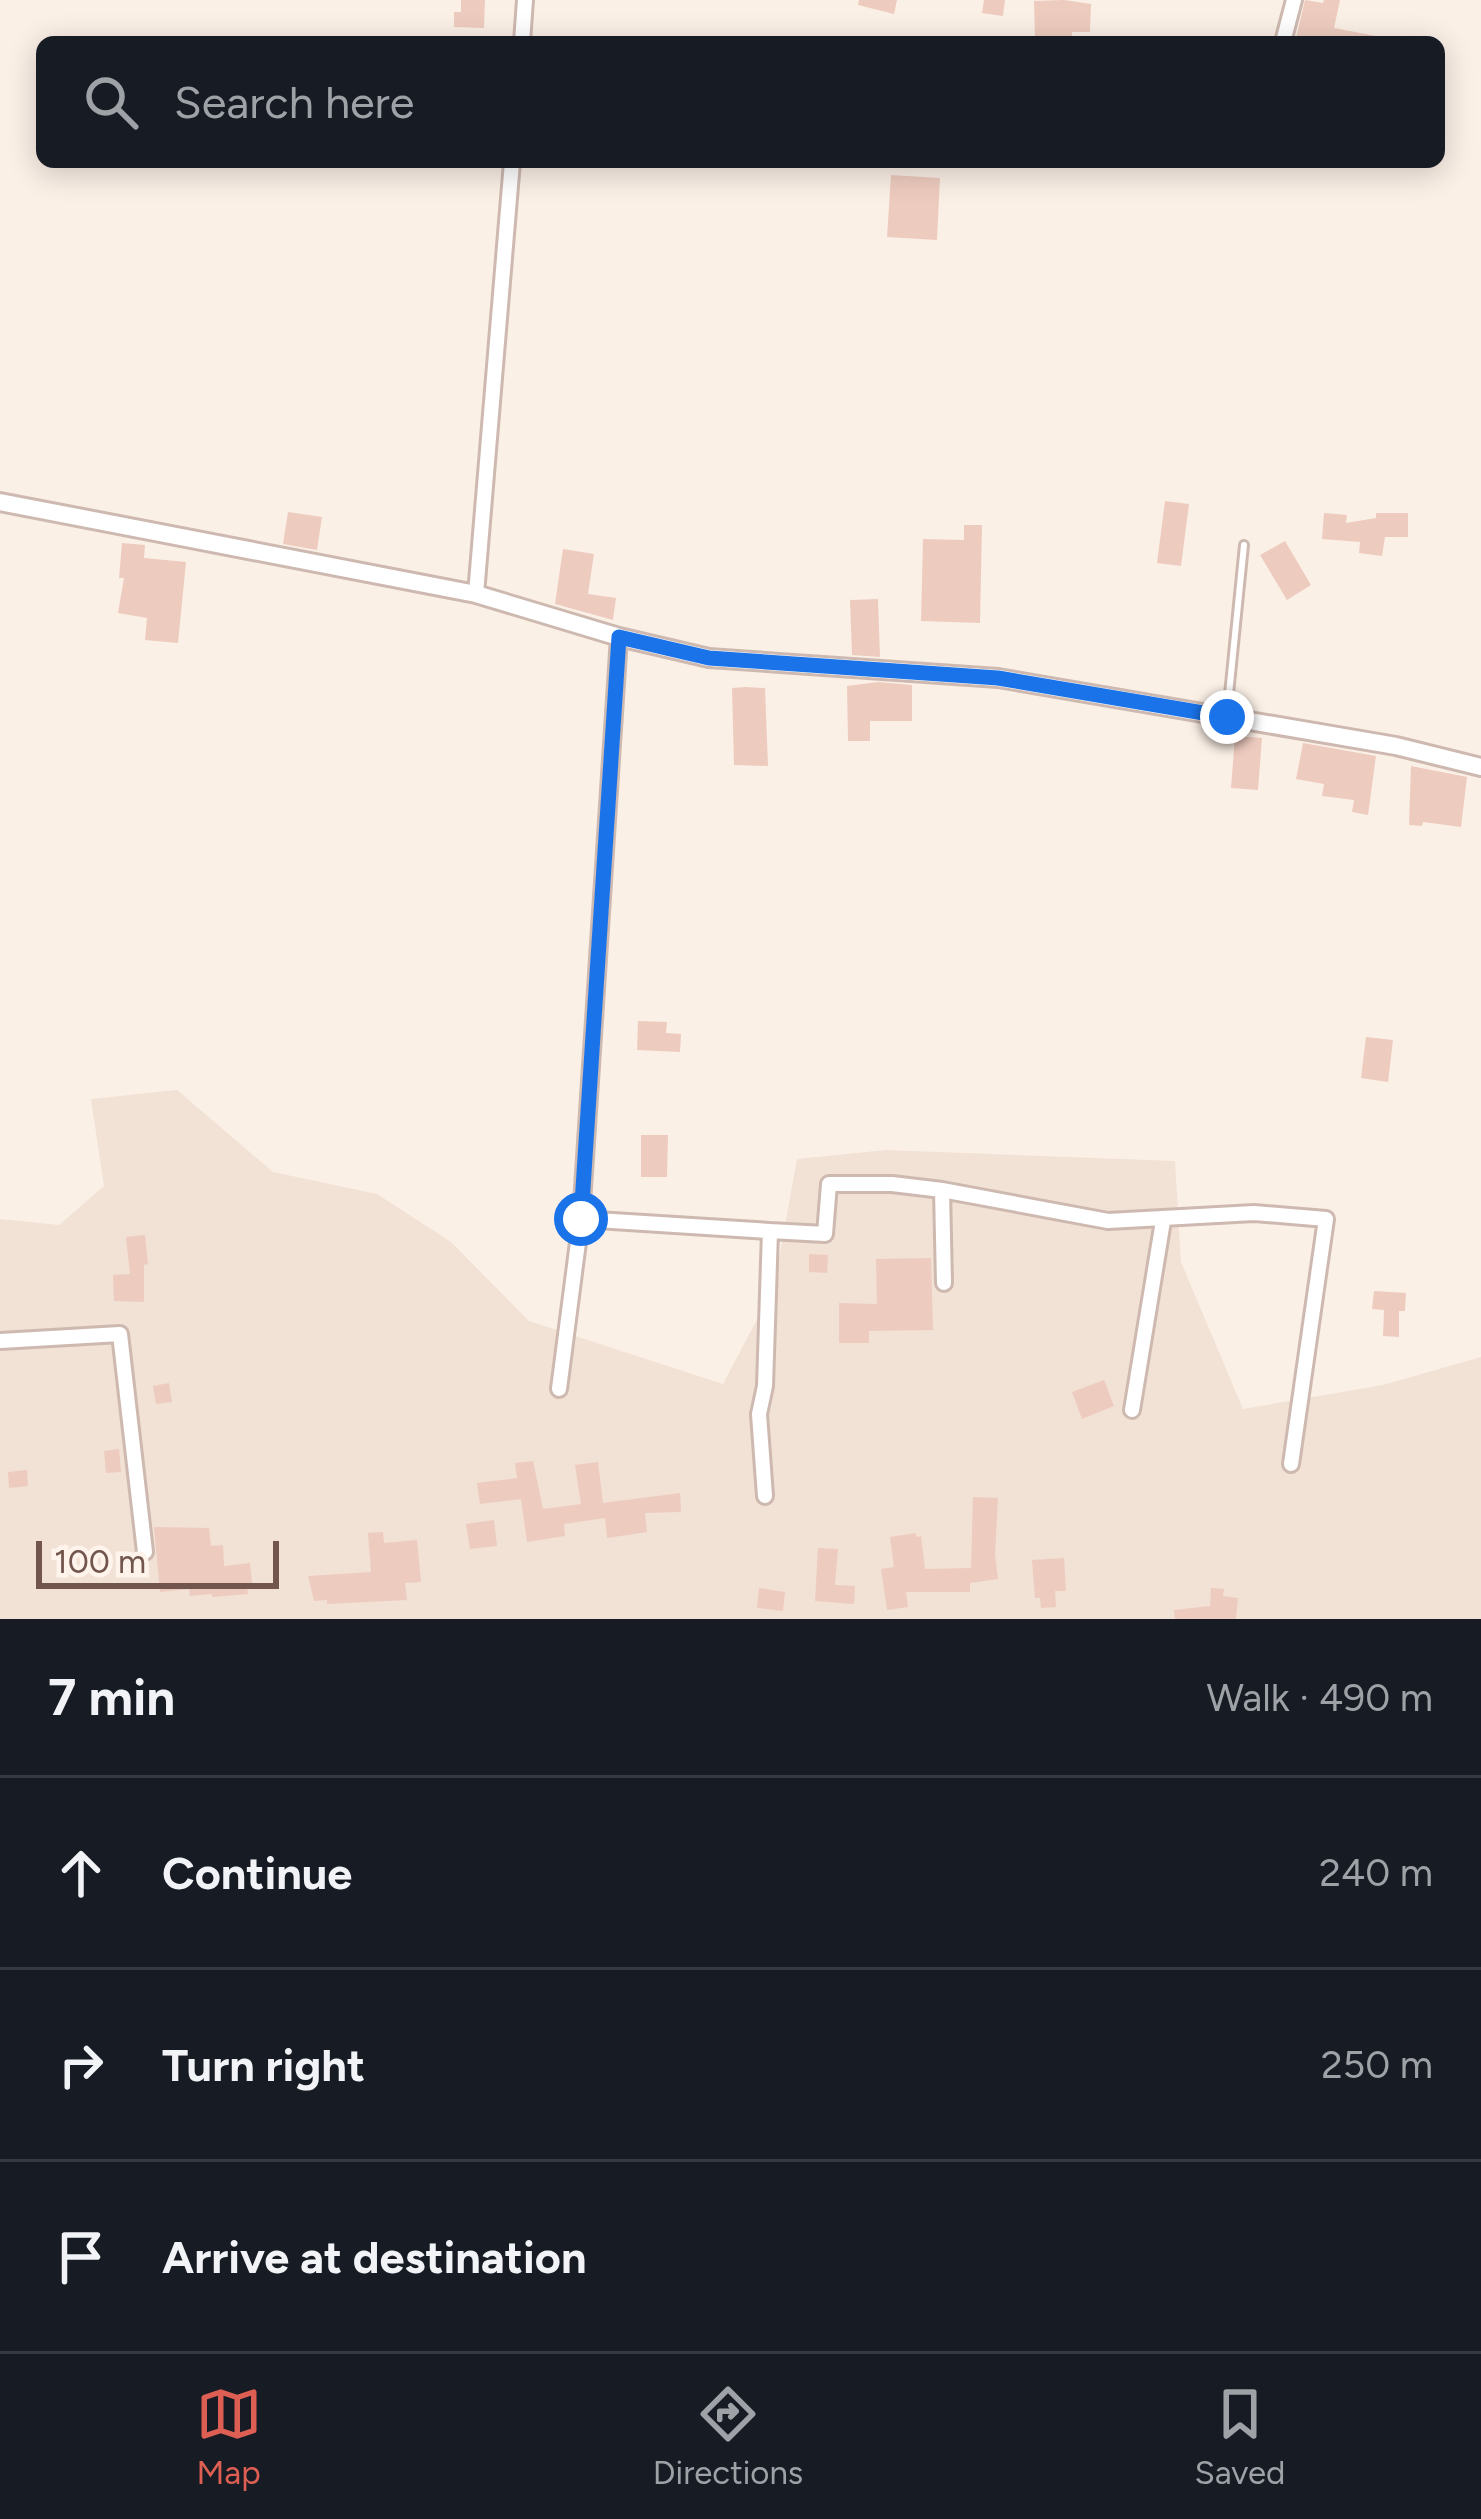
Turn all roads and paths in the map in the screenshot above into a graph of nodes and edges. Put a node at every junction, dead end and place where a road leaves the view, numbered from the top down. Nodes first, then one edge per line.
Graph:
1 (525, 0) edge
2 (1294, 0) edge
3 (522, 36) edge
4 (1285, 36) edge
5 (512, 168) edge
6 (0, 502) edge
7 (1244, 545) dead end
8 (476, 594) junction
9 (619, 637) junction
10 (1227, 717) junction
11 (1481, 767) edge
12 (942, 1190) junction
13 (581, 1219) junction
14 (1163, 1221) junction
15 (770, 1231) junction
16 (944, 1283) dead end
17 (0, 1341) edge
18 (559, 1389) dead end
19 (1132, 1410) dead end
20 (1292, 1465) dead end
21 (765, 1496) dead end
22 (145, 1552) dead end

1 - 3 street
2 - 4 street
5 - 8 street
6 - 8 street
7 - 10 lane
8 - 9 street
9 - 10 street
9 - 13 street
10 - 11 street
12 - 14 street
12 - 15 street
12 - 16 street
13 - 15 street
13 - 18 street
14 - 19 street
14 - 20 street
15 - 21 street
17 - 22 street

